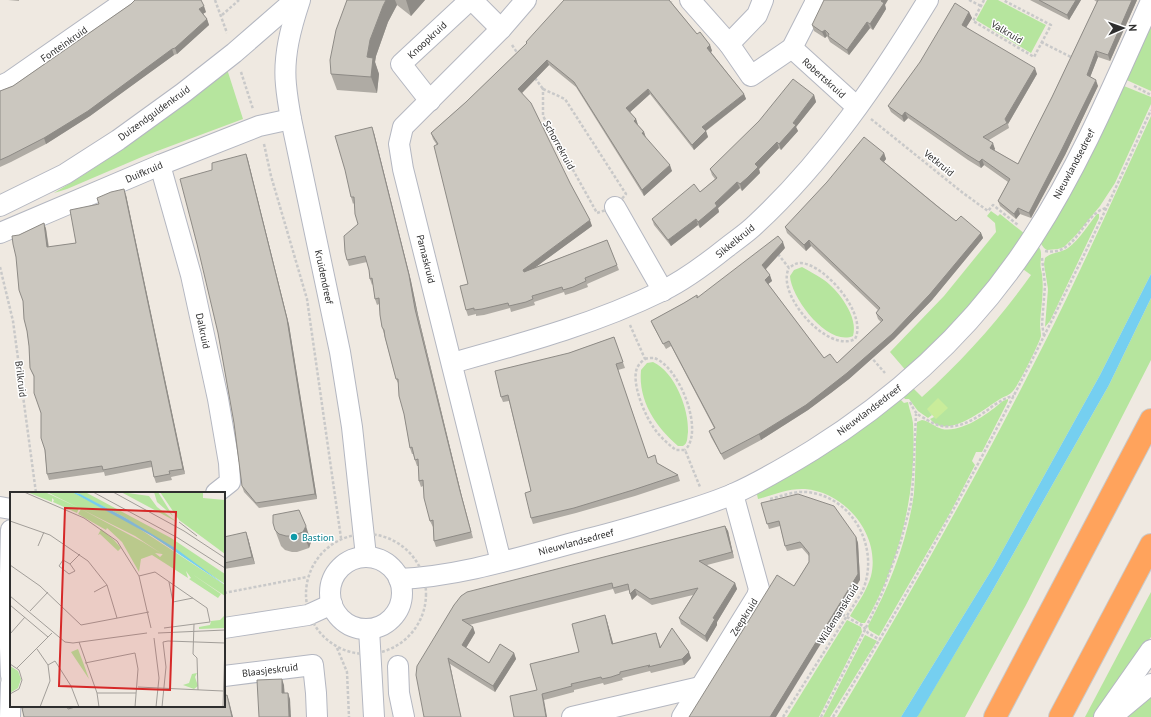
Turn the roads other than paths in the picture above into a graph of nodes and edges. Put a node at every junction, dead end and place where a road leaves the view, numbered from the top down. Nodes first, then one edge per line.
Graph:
1 (127, 0) edge
2 (295, 0) edge
3 (300, 0) edge
4 (471, 0) edge
5 (526, 0) edge
6 (690, 0) edge
7 (763, 0) edge
8 (815, 0) edge
9 (928, 0) edge
10 (1151, 1) edge
11 (501, 30) junction
12 (729, 44) junction
13 (792, 48) junction
14 (0, 86) edge
15 (430, 101) junction
16 (857, 107) junction
17 (291, 119) junction
18 (160, 165) junction
19 (0, 206) edge
20 (614, 207) road end
21 (0, 233) edge
22 (663, 291) junction
23 (452, 363) junction
24 (1151, 420) edge
25 (217, 492) edge
26 (733, 494) junction
27 (0, 507) edge
28 (10, 509) edge
29 (1151, 545) edge
30 (366, 556) junction
31 (10, 558) edge
32 (501, 562) junction
33 (400, 579) junction
34 (332, 604) junction
35 (225, 628) edge
36 (369, 629) junction
37 (7, 643) edge
38 (1151, 650) edge
39 (398, 666) dead end
40 (10, 668) edge
41 (225, 676) edge
42 (1151, 684) edge
43 (700, 687) junction
44 (10, 707) edge
45 (10, 717) edge
46 (317, 717) edge
47 (374, 717) edge
48 (404, 717) edge
49 (572, 717) edge
50 (682, 717) edge
51 (996, 717) edge
52 (1060, 717) edge
53 (1104, 717) edge
54 (1112, 717) edge

1 - 14 street, Fonteinkruid
2 - 19 street, Duizendguldenkruid
3 - 17 street, Kruidendreef
4 - 11 street, Knoopkruid
4 - 15 street, Knoopkruid
5 - 11 street, Parnaskruid
6 - 12 street
7 - 12 street
8 - 13 street
9 - 16 street, Sikkelkruid
10 - 26 street, Nieuwlandsedreef
11 - 15 street, Parnaskruid
12 - 13 street
13 - 16 street, Robertskruid
15 - 23 street, Parnaskruid
16 - 22 street, Sikkelkruid
17 - 18 street, Duifkruid
17 - 30 street, Kruidendreef
18 - 21 street, Duifkruid
18 - 25 street, Dalkruid
20 - 22 street
22 - 23 street, Sikkelkruid
23 - 32 street, Parnaskruid
24 - 51 highway
26 - 32 street, Nieuwlandsedreef
26 - 43 street, Zeepkruid
27 - 28 street
29 - 52 highway
30 - 33 street
30 - 34 street
31 - 37 street
32 - 33 street, Nieuwlandsedreef
33 - 36 street
34 - 35 street
34 - 36 street
36 - 47 street
37 - 40 street
38 - 53 street
39 - 48 street
41 - 46 street, Blaasjeskruid
42 - 54 street
43 - 49 street
43 - 50 street, Zeepkruid
44 - 45 street

